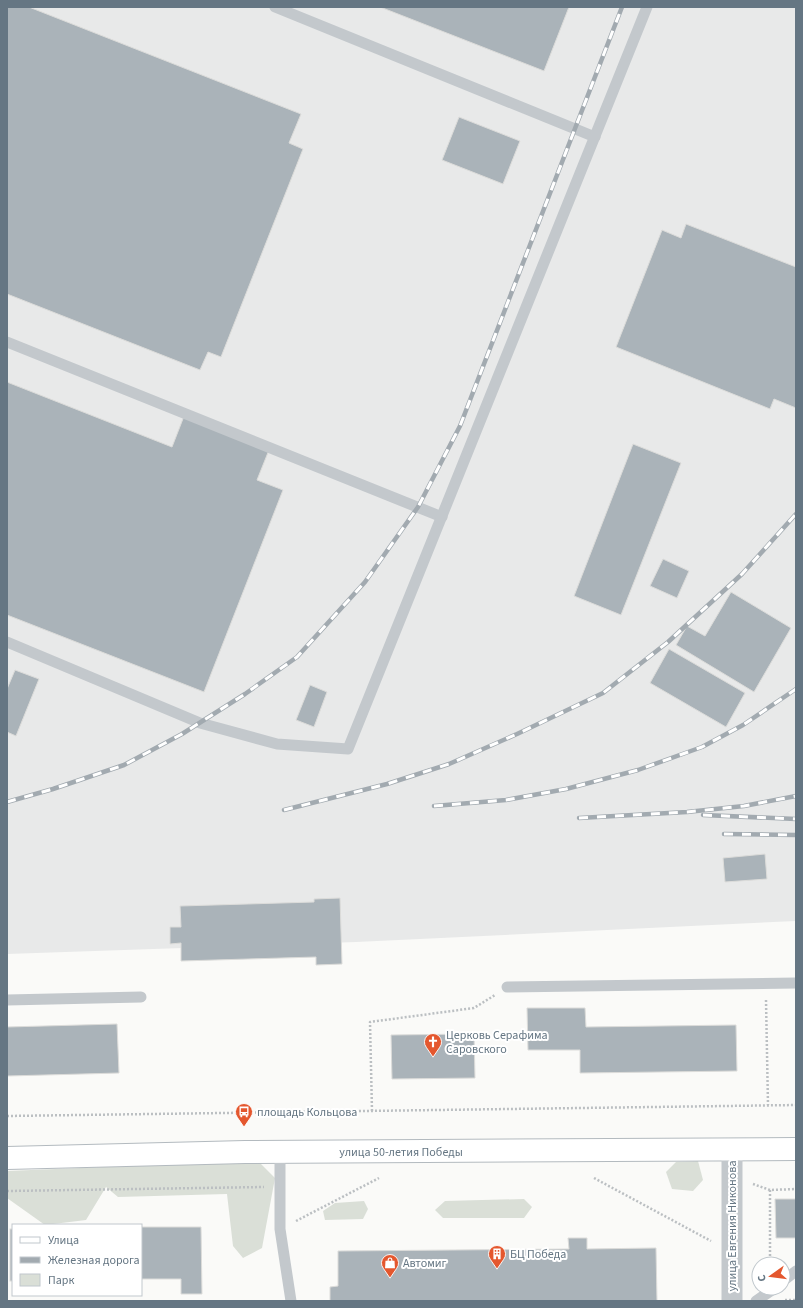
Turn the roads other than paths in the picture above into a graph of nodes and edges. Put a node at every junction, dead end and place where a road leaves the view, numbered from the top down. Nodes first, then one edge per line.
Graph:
1 (275, 7) edge
2 (647, 7) edge
3 (595, 137) junction
4 (7, 342) edge
5 (442, 517) junction
6 (7, 642) edge
7 (796, 983) edge
8 (507, 987) road end
9 (141, 997) dead end
10 (7, 1000) edge
11 (796, 1149) edge
12 (732, 1150) junction
13 (280, 1152) junction
14 (7, 1158) edge
15 (291, 1301) edge
16 (732, 1301) edge

1 - 3 lane
2 - 3 lane
3 - 5 lane
4 - 5 lane
5 - 6 lane
7 - 8 lane
9 - 10 lane
11 - 12 street, улица 50-летия Победы
12 - 13 street, улица 50-летия Победы
12 - 16 street, улица Евгения Никонова
13 - 14 street, улица 50-летия Победы
13 - 15 lane

